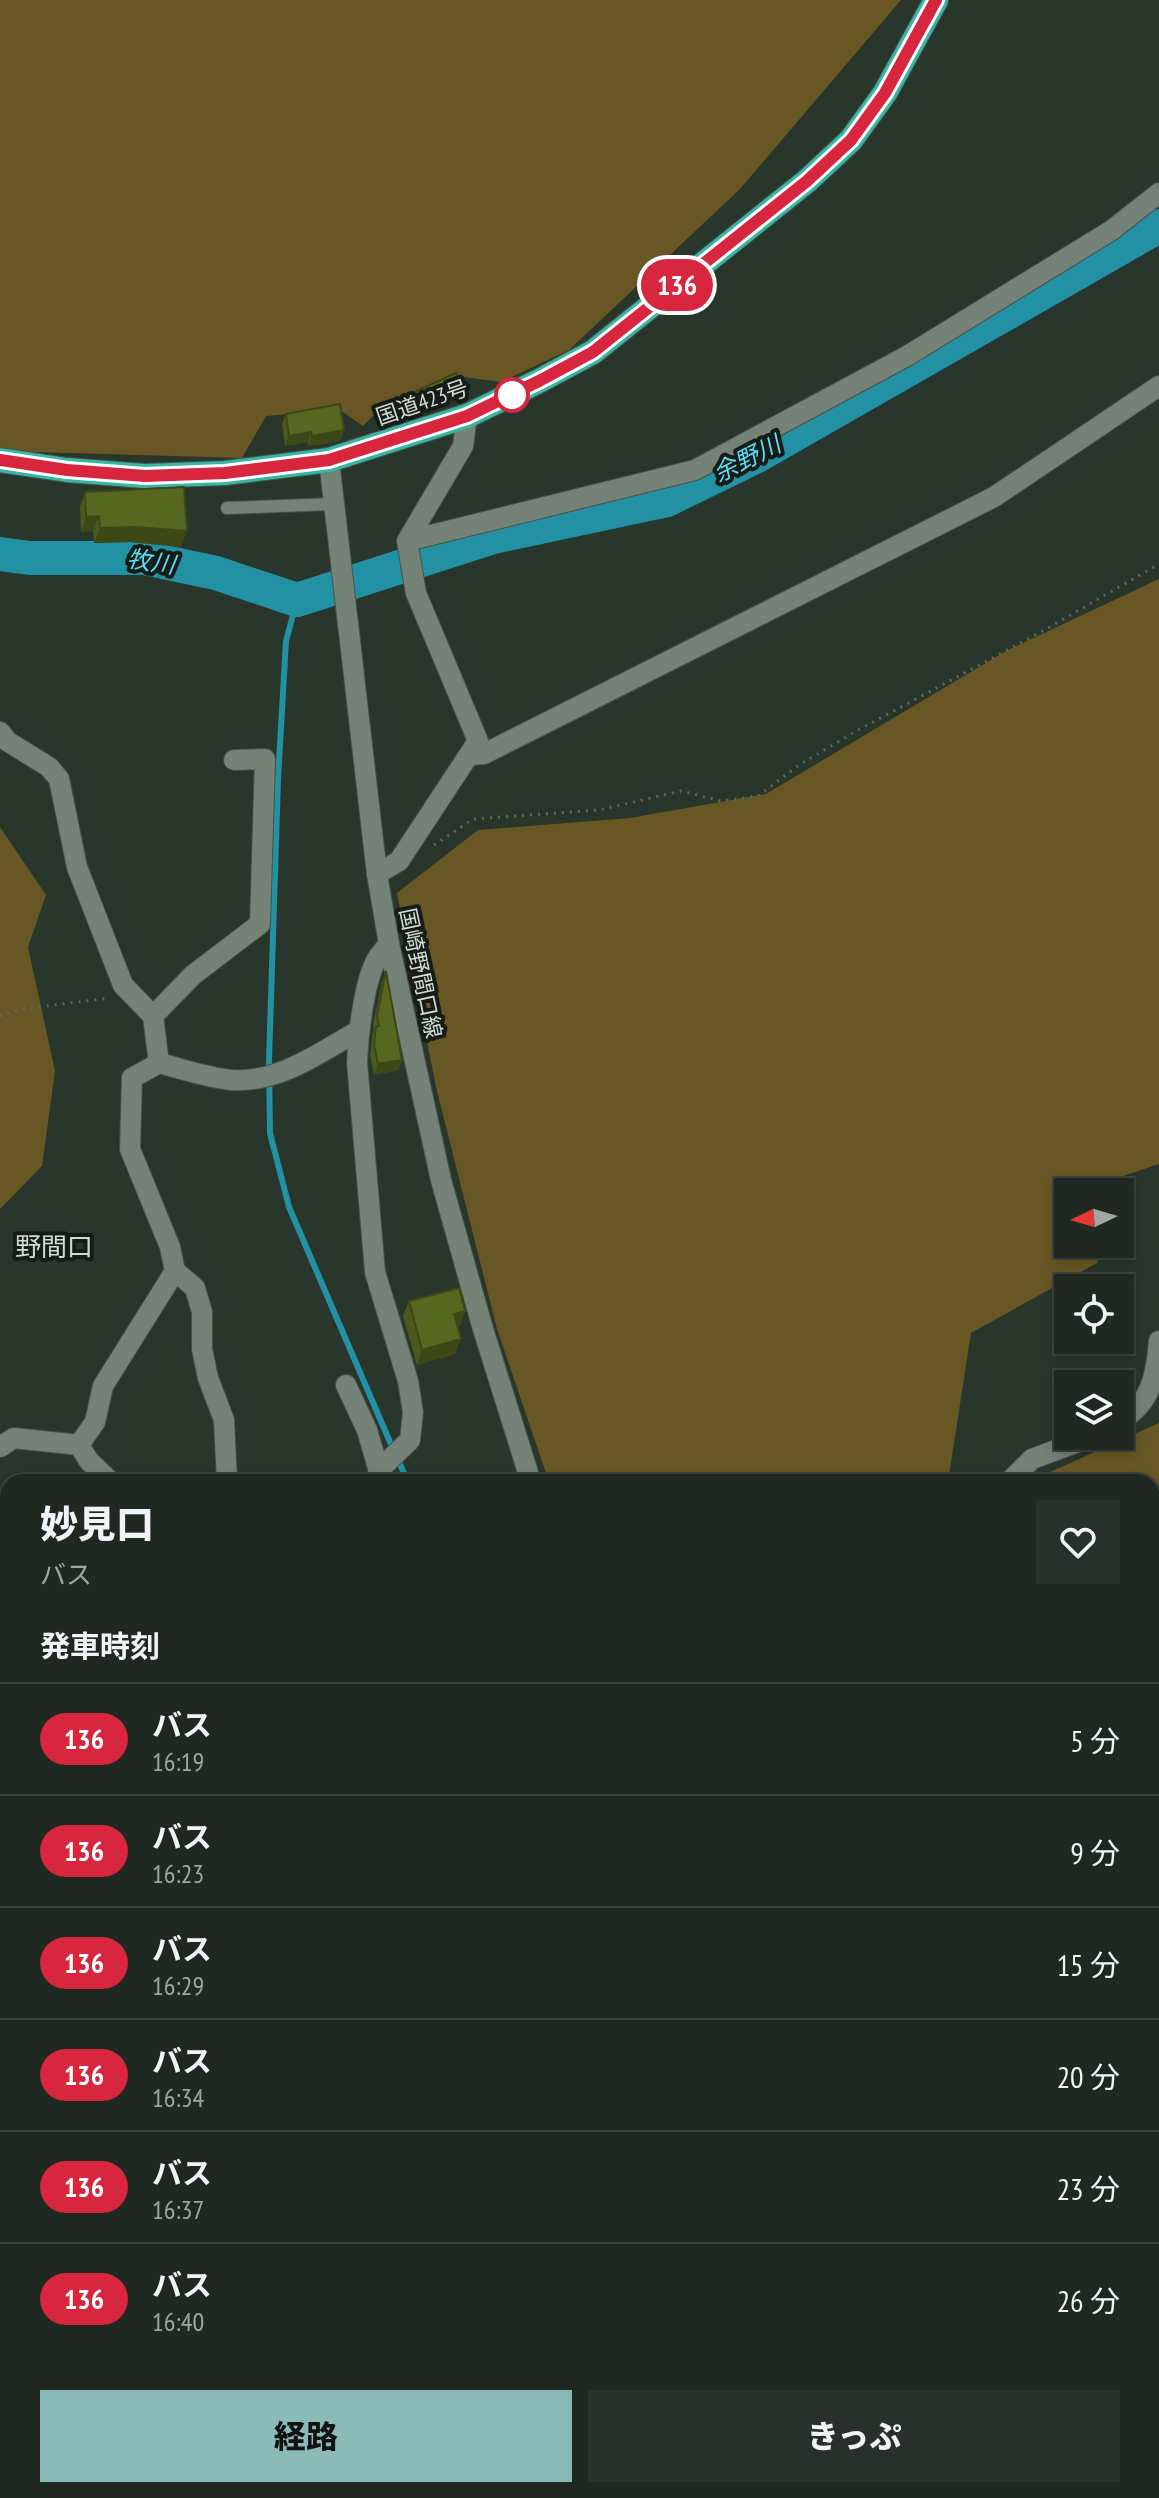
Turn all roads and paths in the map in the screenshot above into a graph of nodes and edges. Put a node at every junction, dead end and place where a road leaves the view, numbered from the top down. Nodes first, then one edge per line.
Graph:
1 (936, 0) edge
2 (1159, 193) edge
3 (1159, 386) edge
4 (467, 416) junction
5 (0, 460) edge
6 (329, 460) junction
7 (333, 504) junction
8 (227, 508) dead end
9 (407, 541) junction
10 (1159, 564) edge
11 (0, 732) edge
12 (469, 755) junction
13 (234, 760) dead end
14 (399, 861) junction
15 (377, 874) junction
16 (389, 944) junction
17 (133, 996) junction
18 (0, 1016) edge
19 (153, 1016) junction
20 (358, 1031) junction
21 (159, 1063) junction
22 (175, 1271) junction
23 (1159, 1341) edge
24 (346, 1385) dead end
25 (1134, 1412) edge
26 (79, 1445) junction
27 (0, 1447) edge
28 (1056, 1450) edge
29 (103, 1474) edge
30 (227, 1474) edge
31 (379, 1474) edge
32 (382, 1474) edge
33 (528, 1474) edge
34 (1017, 1474) edge

1 - 4 highway, 国道423号
2 - 9 street
3 - 12 street
4 - 6 highway, 国道423号
4 - 9 street
5 - 6 highway, 国道423号
6 - 7 street, 国崎野間口線
7 - 8 lane
7 - 15 street, 国崎野間口線
9 - 12 street
10 - 14 path
11 - 17 street
12 - 14 street
13 - 19 street
14 - 15 street
15 - 16 street, 国崎野間口線
16 - 20 street
16 - 33 street, 国崎野間口線
17 - 18 path
17 - 19 street
19 - 21 street
20 - 21 street
20 - 32 street
21 - 22 street
22 - 26 street
22 - 30 street
23 - 25 street
24 - 31 street
26 - 27 street
26 - 29 street
28 - 34 street

